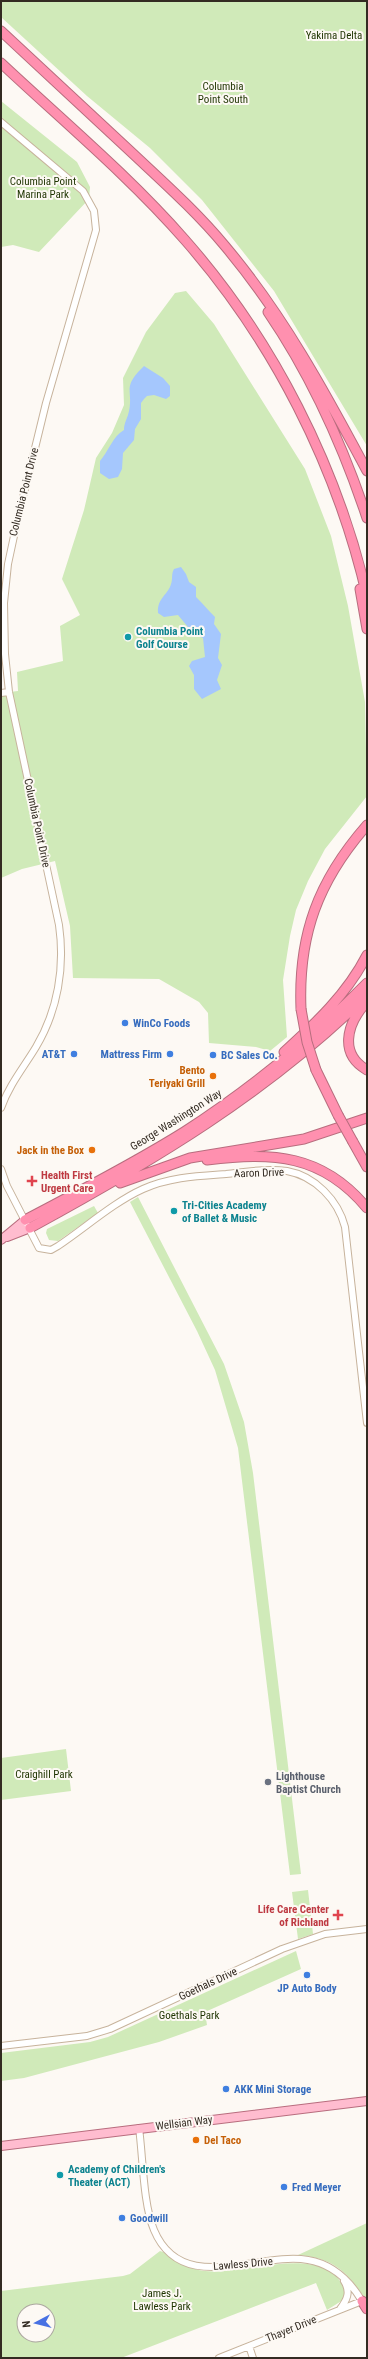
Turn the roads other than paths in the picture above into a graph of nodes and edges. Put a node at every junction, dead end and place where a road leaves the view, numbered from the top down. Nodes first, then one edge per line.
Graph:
1 (1, 31) edge
2 (1, 63) edge
3 (1, 122) edge
4 (162, 182) junction
5 (343, 426) junction
6 (367, 460) edge
7 (367, 471) edge
8 (344, 517) junction
9 (367, 518) edge
10 (367, 596) edge
11 (367, 629) edge
12 (9, 692) junction
13 (1, 693) edge
14 (367, 825) edge
15 (367, 955) edge
16 (367, 983) edge
17 (367, 995) edge
18 (367, 1001) edge
19 (367, 1070) edge
20 (232, 1099) junction
21 (1, 1108) edge
22 (367, 1118) edge
23 (166, 1165) junction
24 (367, 1167) edge
25 (1, 1169) edge
26 (88, 1196) junction
27 (367, 1208) edge
28 (27, 1224) junction
29 (1, 1240) edge
30 (367, 1423) edge
31 (367, 1929) edge
32 (1, 2046) edge
33 (367, 2101) edge
34 (140, 2128) junction
35 (1, 2146) edge
36 (340, 2275) junction
37 (364, 2305) edge
38 (340, 2309) junction
39 (249, 2346) junction
40 (219, 2358) edge
41 (253, 2358) edge

1 - 4 highway
2 - 8 highway
3 - 12 street, Columbia Point Drive
4 - 5 highway
4 - 9 highway
5 - 6 highway
5 - 7 highway
8 - 10 highway
8 - 11 highway
12 - 13 street
12 - 21 street, Columbia Point Drive
14 - 24 highway, bridge
15 - 20 highway
16 - 20 highway, George Washington Way
17 - 26 highway, George Washington Way
18 - 19 highway
20 - 28 highway, George Washington Way
22 - 23 highway
23 - 26 highway
23 - 27 highway
25 - 28 street
26 - 28 highway, George Washington Way
28 - 29 main road, George Washington Way
28 - 30 street, Aaron Drive
31 - 32 street, Goethals Drive
33 - 34 main road, Wellsian Way
34 - 35 main road, Wellsian Way
34 - 36 street, Lawless Drive
36 - 37 street, Lawless Drive
36 - 38 street
37 - 38 street, Thayer Drive
38 - 39 street, Thayer Drive
39 - 40 street, Thayer Drive
39 - 41 street

